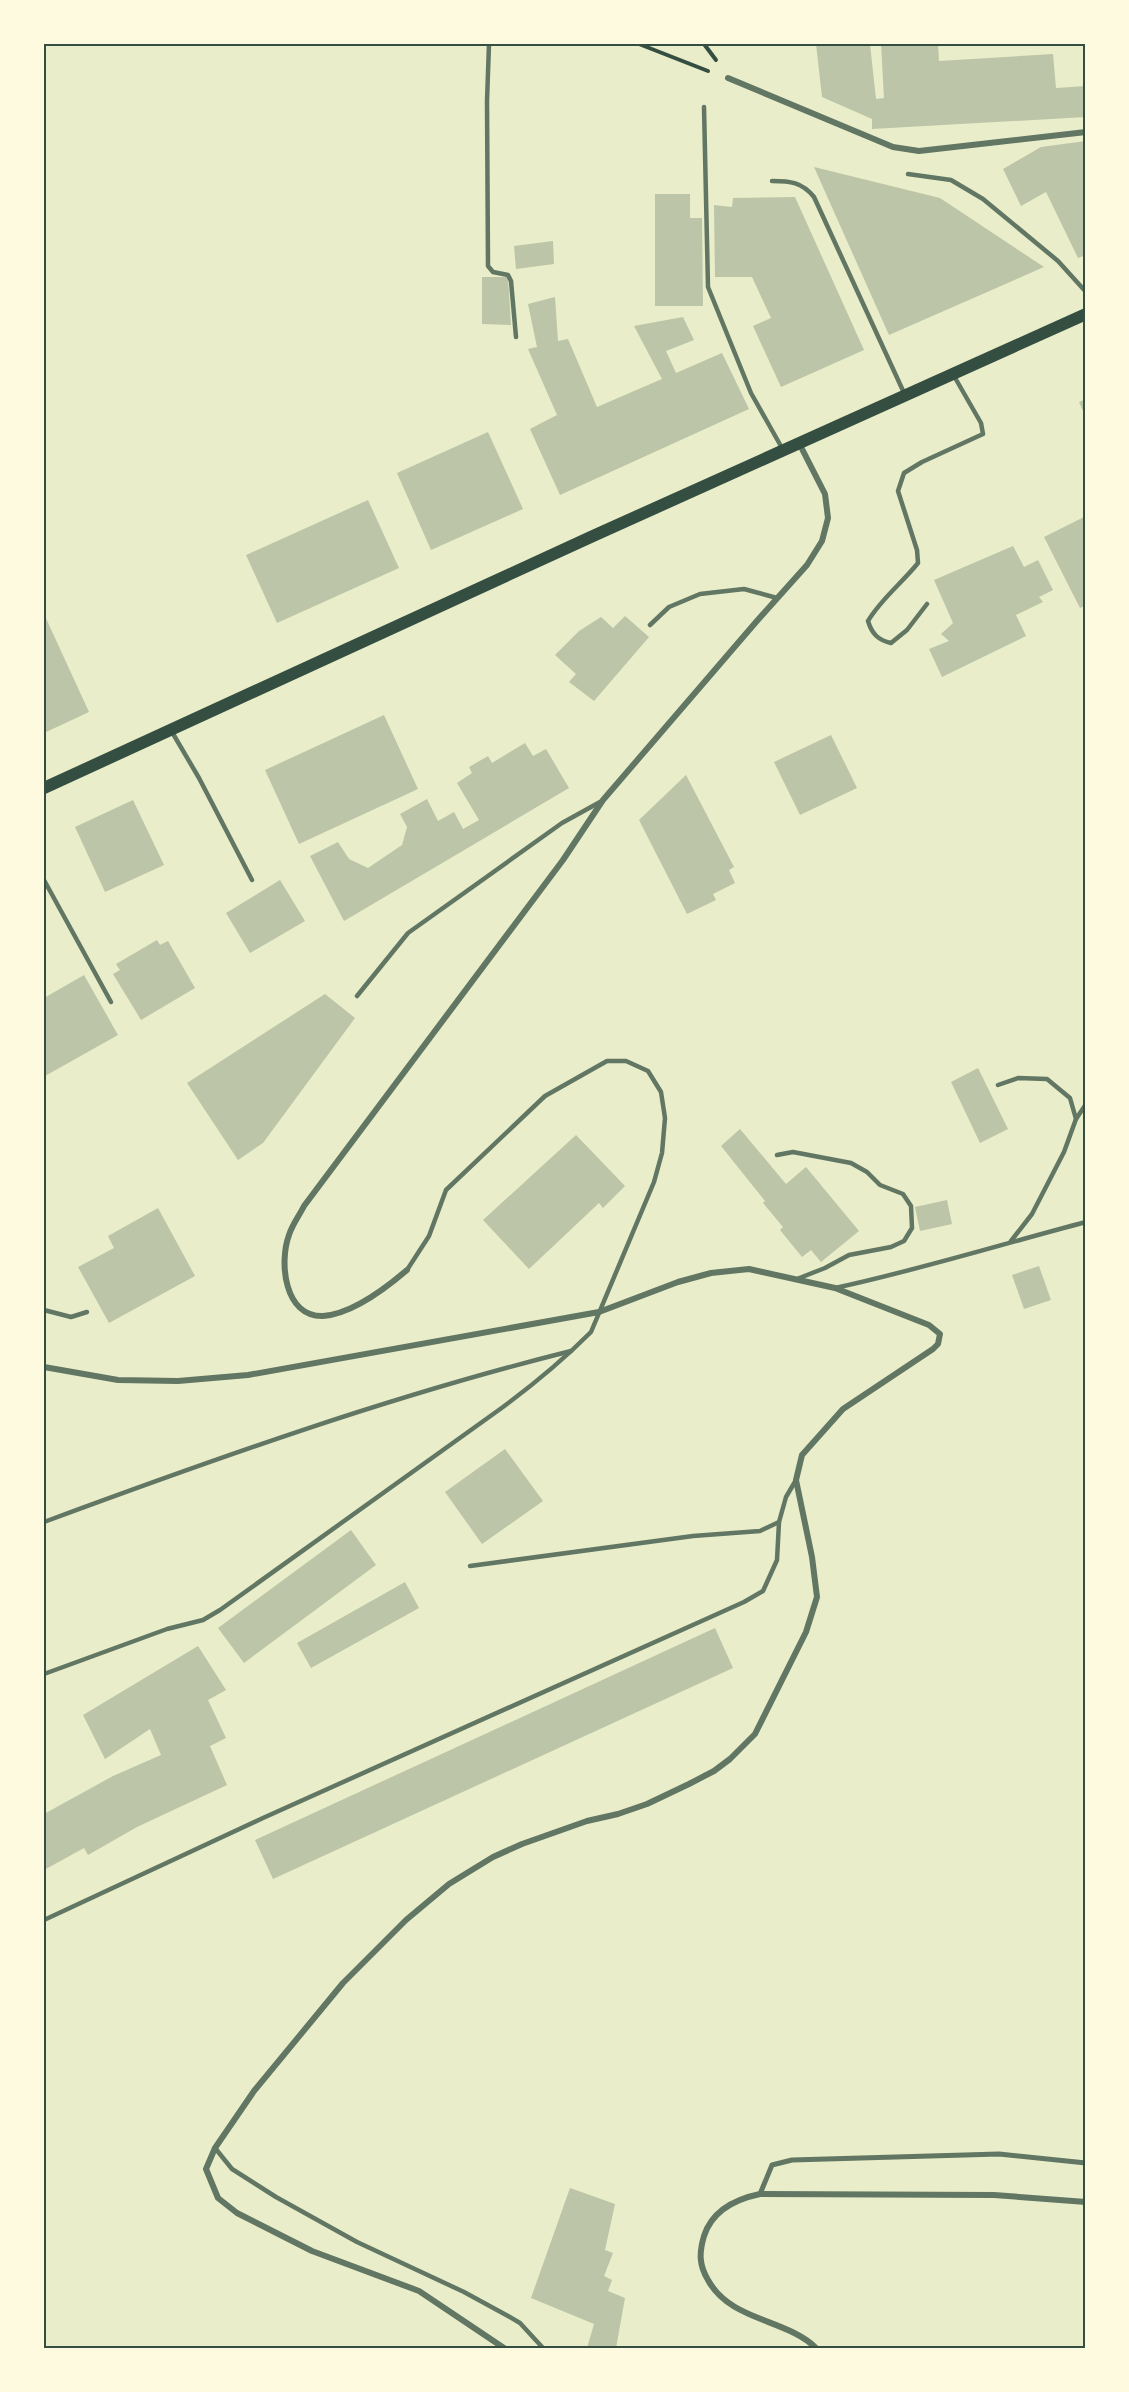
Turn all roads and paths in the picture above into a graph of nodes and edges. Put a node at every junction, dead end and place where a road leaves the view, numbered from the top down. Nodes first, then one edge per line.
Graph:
1 (489, 44) edge
2 (639, 44) edge
3 (728, 78) joint
4 (704, 107) dead end
5 (1086, 132) edge
6 (908, 174) dead end
7 (772, 181) dead end
8 (1086, 292) edge
9 (1086, 314) edge
10 (516, 338) dead end
11 (953, 374) junction
12 (905, 395) junction
13 (799, 443) junction
14 (784, 450) junction
15 (777, 598) junction
16 (927, 604) dead end
17 (650, 625) dead end
18 (170, 730) junction
19 (44, 788) edge
20 (603, 800) junction
21 (44, 880) edge
22 (252, 880) dead end
23 (357, 996) dead end
24 (111, 1002) dead end
25 (998, 1085) dead end
26 (1086, 1104) edge
27 (1076, 1119) junction
28 (777, 1155) dead end
29 (1086, 1222) edge
30 (1011, 1241) junction
31 (406, 1270) joint
32 (797, 1279) junction
33 (835, 1288) junction
34 (44, 1310) edge
35 (87, 1312) dead end
36 (599, 1312) junction
37 (573, 1350) junction
38 (44, 1367) edge
39 (796, 1480) junction
40 (44, 1522) edge
41 (779, 1522) junction
42 (470, 1566) dead end
43 (44, 1674) edge
44 (44, 1920) edge
45 (215, 2148) junction
46 (1086, 2163) edge
47 (760, 2194) junction
48 (1086, 2202) edge
49 (504, 2349) edge
50 (543, 2349) edge
51 (816, 2349) edge

1 - 10 lane
2 - 3 path
3 - 5 street
4 - 14 lane
6 - 8 lane
7 - 12 lane
9 - 11 main road
11 - 12 main road
11 - 16 lane
12 - 13 main road
13 - 14 main road
13 - 15 street
14 - 18 main road
15 - 17 lane
15 - 20 street
18 - 19 main road
18 - 22 lane
20 - 23 lane
20 - 31 street
21 - 24 lane
25 - 27 lane
26 - 27 lane
27 - 30 lane
28 - 32 lane
29 - 30 lane
30 - 33 lane
31 - 36 lane
32 - 33 street
32 - 36 street
33 - 39 street
34 - 35 lane
36 - 37 lane
36 - 38 street
37 - 40 lane
37 - 43 lane
39 - 41 lane
39 - 45 street
41 - 42 lane
41 - 44 lane
45 - 49 street
45 - 50 lane
46 - 47 street
47 - 48 street
47 - 51 street

